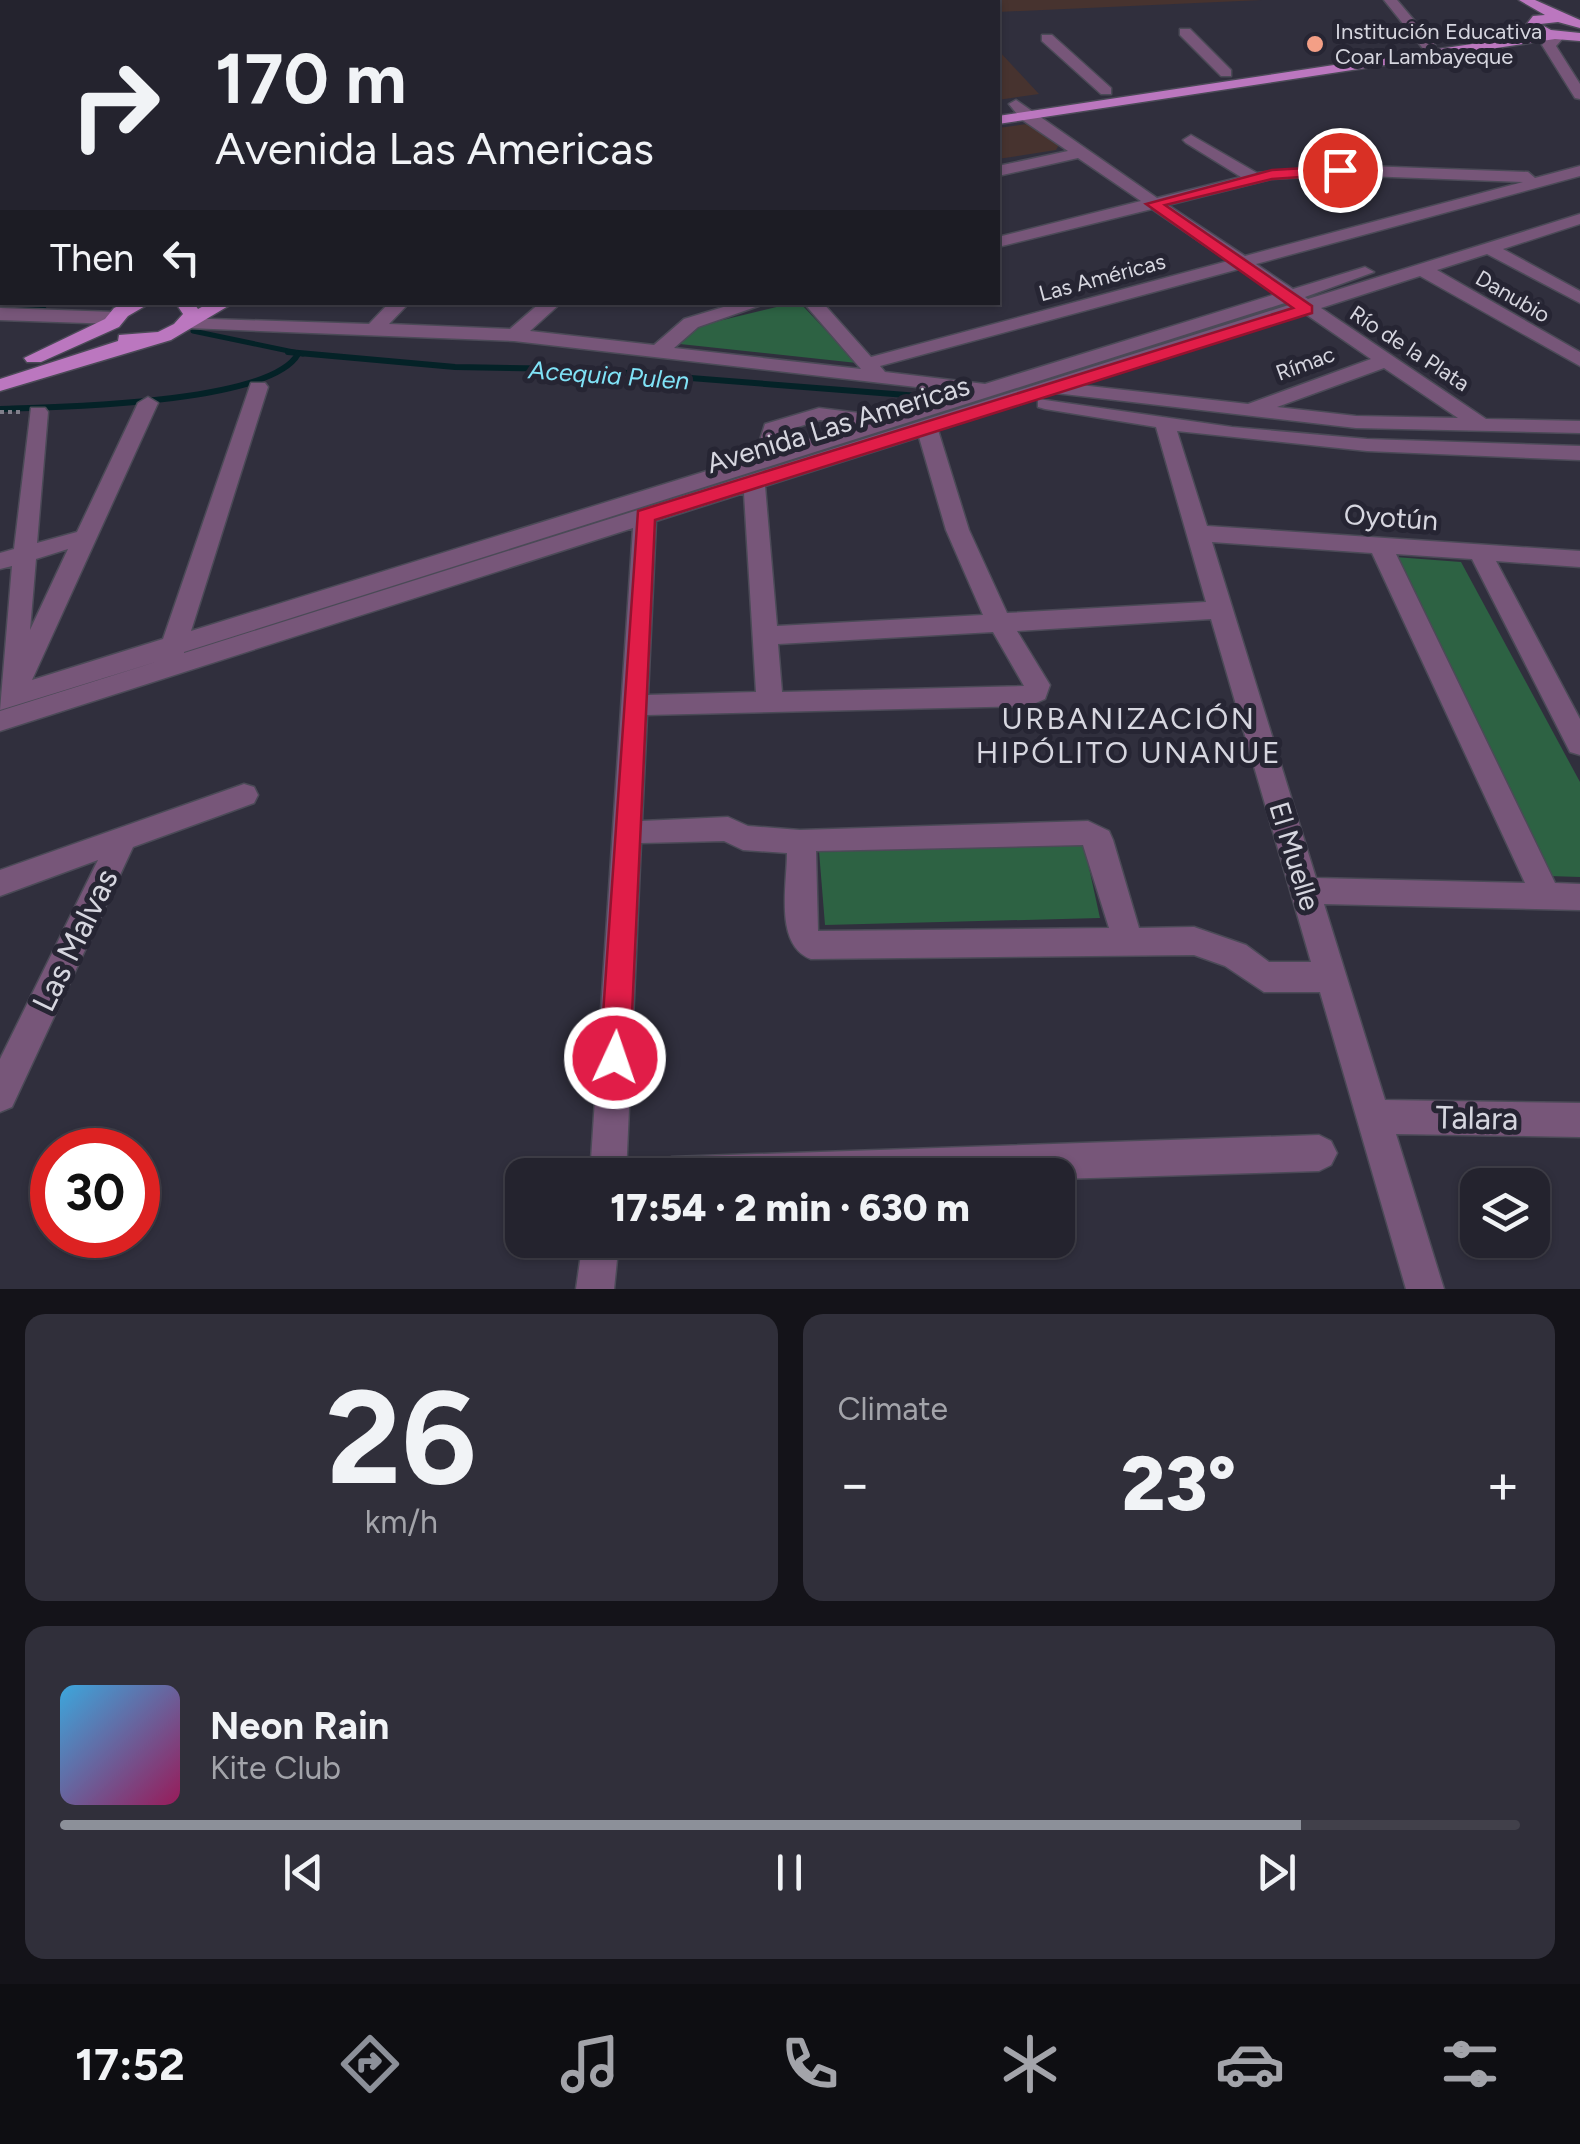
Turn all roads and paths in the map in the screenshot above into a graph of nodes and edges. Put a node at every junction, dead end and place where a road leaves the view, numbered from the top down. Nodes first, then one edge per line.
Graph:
1 (1390, 0) edge
2 (1522, 4) edge
3 (1534, 27) junction
4 (1571, 28) edge
5 (1185, 32) dead end
6 (1047, 38) dead end
7 (1506, 44) junction
8 (1430, 48) junction
9 (1557, 57) junction
10 (1580, 69) edge
11 (1226, 73) junction
12 (1106, 91) junction
13 (1580, 95) edge
14 (1000, 107) edge
15 (1021, 110) junction
16 (1000, 119) edge
17 (1191, 140) dead end
18 (1080, 153) junction
19 (1580, 171) edge
20 (1000, 172) edge
21 (1254, 178) junction
22 (1553, 178) junction
23 (1153, 204) junction
24 (1580, 206) edge
25 (1570, 222) edge
26 (1580, 235) edge
27 (1000, 242) edge
28 (1490, 249) junction
29 (1239, 263) junction
30 (1423, 270) junction
31 (1287, 296) junction
32 (1580, 298) edge
33 (137, 305) edge
34 (217, 305) edge
35 (398, 305) edge
36 (549, 305) edge
37 (751, 305) edge
38 (815, 305) edge
39 (1306, 309) junction
40 (0, 314) edge
41 (187, 315) edge
42 (113, 320) junction
43 (371, 332) junction
44 (514, 335) junction
45 (142, 340) junction
46 (658, 352) junction
47 (1580, 360) edge
48 (1384, 361) junction
49 (867, 364) junction
50 (0, 370) edge
51 (882, 380) junction
52 (0, 385) edge
53 (258, 387) dead end
54 (1054, 388) junction
55 (986, 389) junction
56 (1019, 399) junction
57 (148, 404) dead end
58 (38, 412) dead end
59 (1244, 412) junction
60 (1165, 424) junction
61 (1483, 426) junction
62 (1580, 427) edge
63 (927, 428) junction
64 (1580, 453) edge
65 (759, 470) junction
66 (645, 516) junction
67 (1198, 533) junction
68 (86, 537) junction
69 (1380, 546) junction
70 (1480, 553) junction
71 (11, 558) edge
72 (1580, 559) edge
73 (1221, 610) junction
74 (996, 623) junction
75 (766, 636) junction
76 (170, 656) junction
77 (6, 698) edge
78 (770, 702) junction
79 (636, 705) junction
80 (0, 721) edge
81 (1580, 744) edge
82 (244, 795) dead end
83 (644, 832) dead end
84 (124, 838) junction
85 (804, 842) junction
86 (0, 882) edge
87 (1306, 891) junction
88 (1546, 896) junction
89 (1580, 897) edge
90 (1128, 942) junction
91 (1332, 977) junction
92 (0, 1095) edge
93 (1374, 1117) junction
94 (1580, 1120) edge
95 (1318, 1153) dead end
96 (609, 1158) edge
97 (1075, 1161) edge
98 (599, 1258) edge
99 (596, 1289) edge
100 (1426, 1289) edge

1 - 8 street
2 - 3 main road
2 - 4 main road
3 - 4 main road
3 - 8 main road
4 - 7 main road
4 - 9 street
4 - 10 street
5 - 11 street
6 - 12 street
7 - 9 main road
7 - 15 main road
8 - 11 main road
9 - 13 street
11 - 12 main road
12 - 15 main road
14 - 15 main road
15 - 16 main road
15 - 18 street, Río de la Plata
17 - 21 street
18 - 20 street
18 - 23 street, Río de la Plata
19 - 22 street, Las Américas
21 - 22 street
21 - 23 street
22 - 29 street, Las Américas
23 - 27 street
23 - 29 street, Río de la Plata
24 - 31 street, Avenida Las Americas
25 - 26 street
25 - 28 street, Avenida Las Americas
28 - 30 street, Avenida Las Americas
28 - 32 street
29 - 31 street, Río de la Plata
29 - 49 street, Las Américas
30 - 39 street, Avenida Las Americas
30 - 47 street, Danubio
31 - 39 street, Río de la Plata
31 - 55 street, Avenida Las Americas
33 - 42 main road
34 - 41 main road
35 - 43 street
36 - 44 street
37 - 46 street
38 - 49 street
39 - 48 street, Río de la Plata
39 - 54 street, Avenida Las Americas
40 - 42 street
41 - 43 street
41 - 45 main road
42 - 45 main road
42 - 50 main road
43 - 44 street
44 - 46 street
45 - 52 main road
46 - 51 street
48 - 59 street, Rímac
48 - 61 street, Río de la Plata
49 - 51 street
51 - 55 street
53 - 76 street
54 - 55 street
54 - 56 street, Avenida Las Americas
54 - 59 street
55 - 56 street
55 - 65 street, Avenida Las Americas
56 - 60 street
56 - 63 street, Avenida Las Americas
57 - 68 street
58 - 71 street
59 - 61 street
60 - 64 street
60 - 67 street, El Muelle
61 - 62 street
63 - 65 street, Avenida Las Americas
63 - 74 street
65 - 66 street, Avenida Las Americas
65 - 75 street
65 - 76 street, Avenida Las Americas
66 - 76 street, Avenida Las Americas
66 - 79 street
67 - 69 street, Oyotún
67 - 73 street, El Muelle
68 - 71 street
68 - 77 street
69 - 70 street, Oyotún
69 - 88 street
70 - 72 street, Oyotún
70 - 81 street
71 - 77 street
73 - 74 street
73 - 87 street, El Muelle
74 - 75 street
74 - 78 street
75 - 78 street
76 - 77 street, Avenida Las Americas
76 - 80 street, Avenida Las Americas
78 - 79 street
79 - 96 street
82 - 84 street
83 - 85 street
84 - 86 street
84 - 92 street, Las Malvas
85 - 90 street
85 - 90 street
87 - 88 street
87 - 91 street, El Muelle
88 - 89 street
90 - 91 street
91 - 93 street, El Muelle
93 - 94 street, Talara
93 - 100 street, El Muelle
95 - 97 street
98 - 99 street

